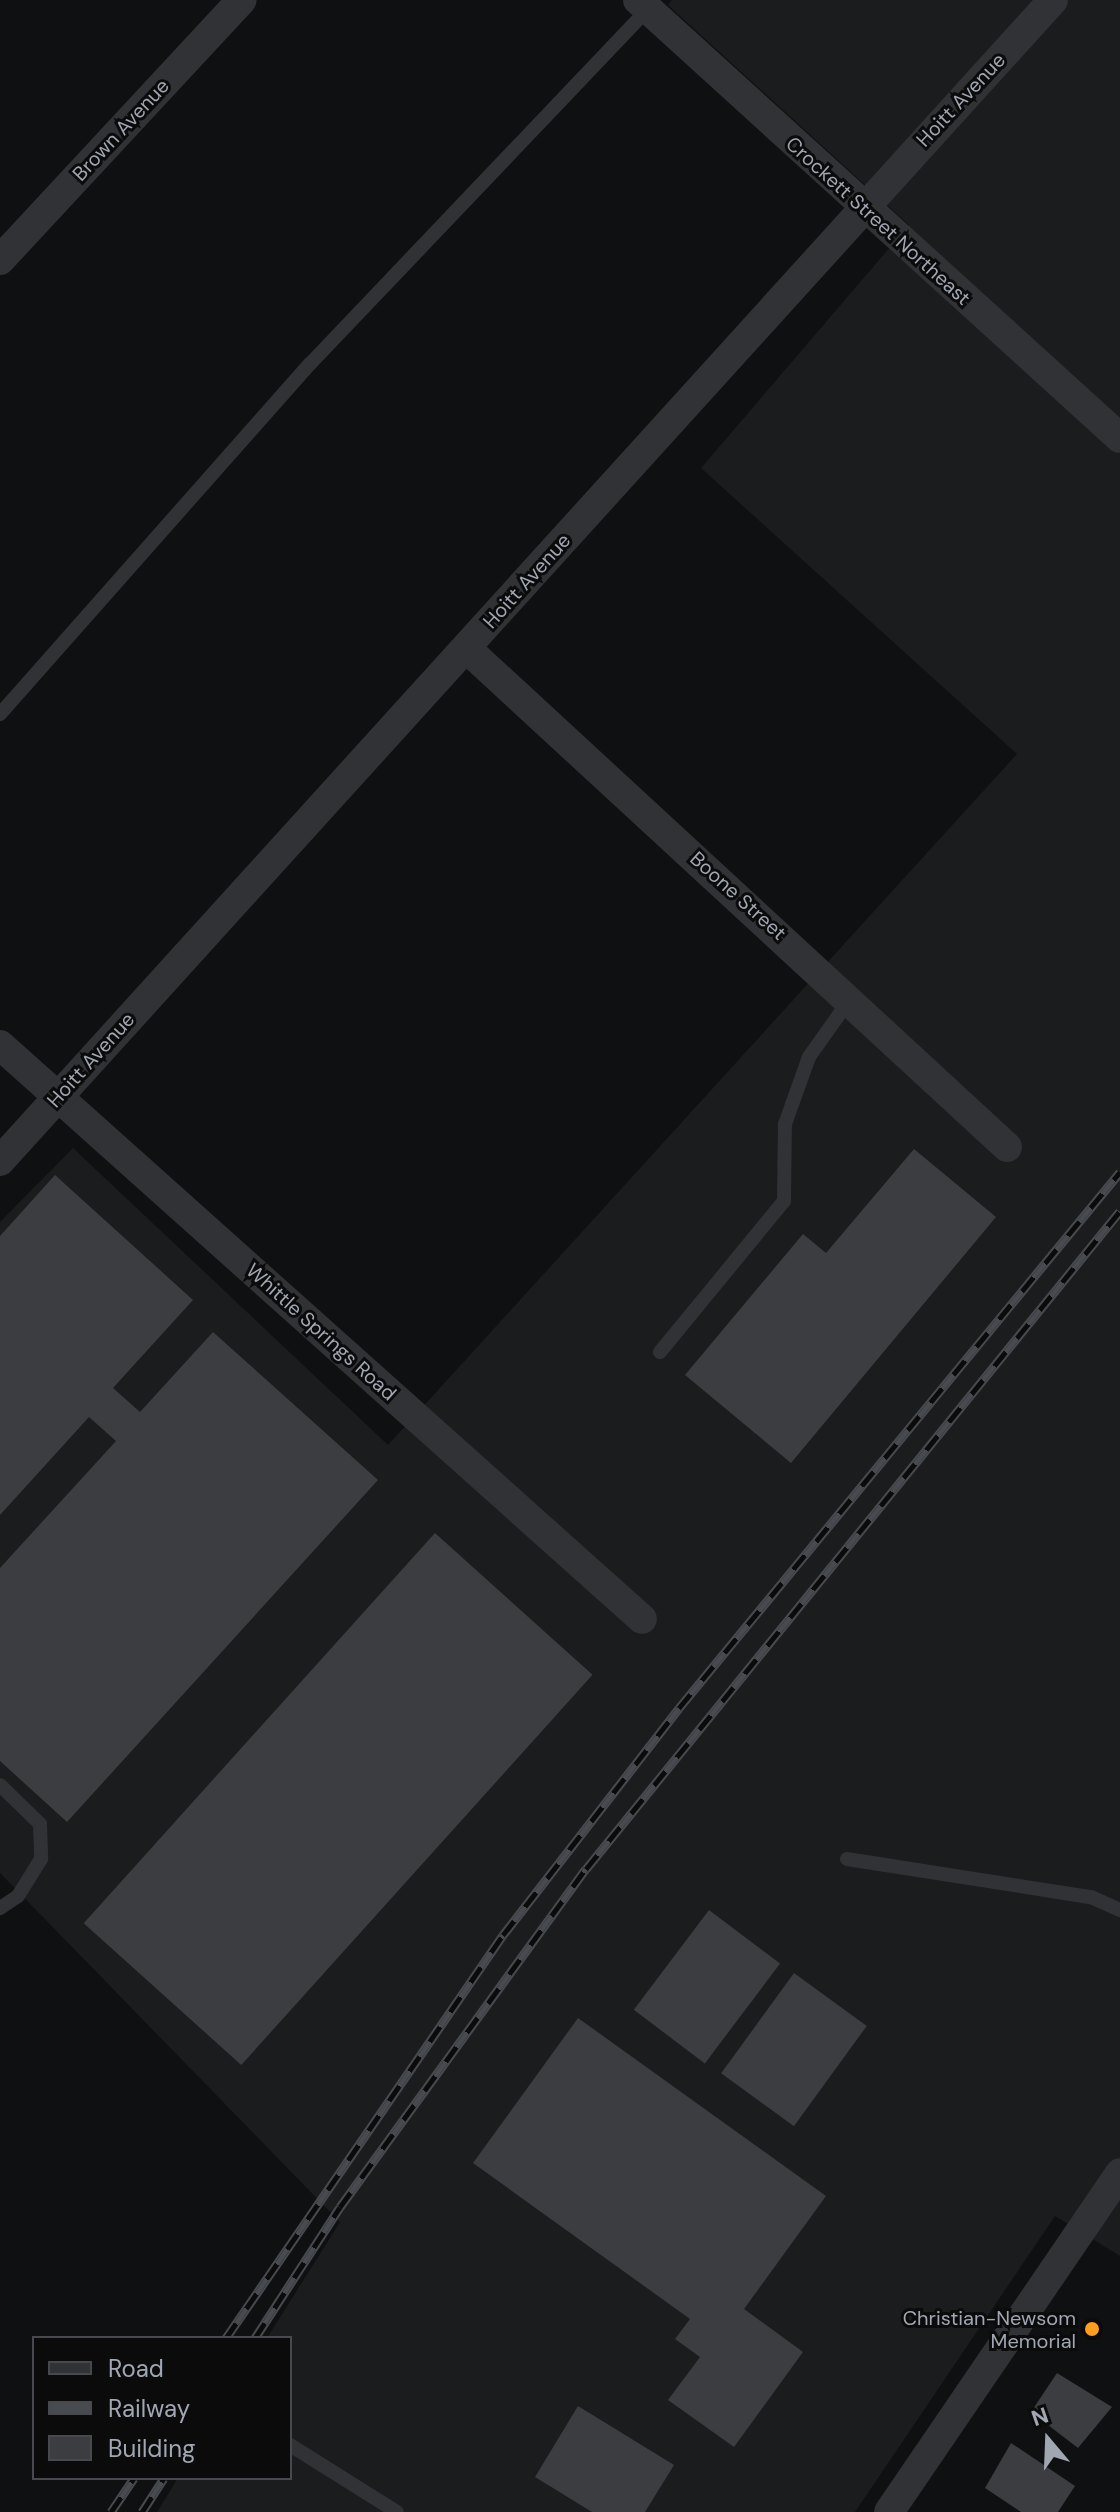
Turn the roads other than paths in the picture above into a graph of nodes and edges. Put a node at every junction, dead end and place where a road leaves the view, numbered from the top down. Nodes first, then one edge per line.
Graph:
1 (242, 0) edge
2 (1053, 0) edge
3 (643, 4) edge
4 (862, 208) junction
5 (5, 246) edge
6 (1120, 438) edge
7 (466, 648) junction
8 (0, 714) edge
9 (850, 999) junction
10 (0, 1045) edge
11 (57, 1097) junction
12 (1007, 1147) dead end
13 (0, 1161) edge
14 (660, 1352) dead end
15 (642, 1619) dead end
16 (0, 1785) edge
17 (847, 1859) dead end
18 (0, 1908) edge
19 (1120, 1910) edge
20 (1120, 2173) edge
21 (292, 2446) edge
22 (397, 2512) edge
23 (889, 2512) edge

1 - 5 street, Brown Avenue
2 - 4 street, Hoitt Avenue
3 - 4 street, Crockett Street Northeast
3 - 8 lane
4 - 6 street, Crockett Street Northeast
4 - 7 street, Hoitt Avenue
7 - 9 street, Boone Street
7 - 11 street, Hoitt Avenue
9 - 12 street, Boone Street
9 - 14 lane
10 - 11 street, Whittle Springs Road
11 - 13 street, Hoitt Avenue
11 - 15 street, Whittle Springs Road
16 - 18 lane
17 - 19 lane
20 - 23 street
21 - 22 lane

